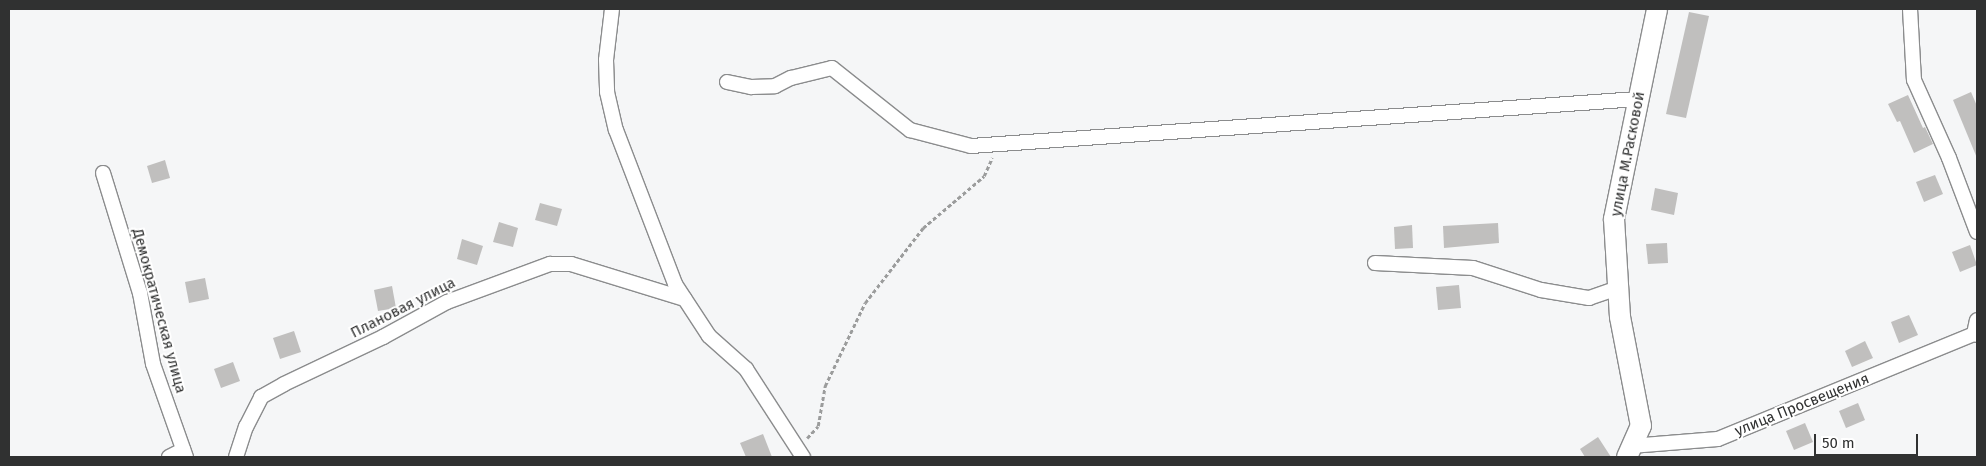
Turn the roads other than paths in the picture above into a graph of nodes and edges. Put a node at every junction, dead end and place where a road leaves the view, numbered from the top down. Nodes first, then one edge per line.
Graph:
1 (612, 9) edge
2 (1657, 9) edge
3 (1910, 9) edge
4 (727, 82) dead end
5 (1638, 100) junction
6 (102, 173) dead end
7 (1977, 232) edge
8 (1375, 263) dead end
9 (1618, 288) junction
10 (685, 299) junction
11 (1977, 320) edge
12 (1976, 335) edge
13 (1629, 452) edge
14 (800, 453) edge
15 (184, 454) edge
16 (169, 457) edge
17 (236, 457) edge

1 - 10 street
2 - 5 street, улица М.Расковой
3 - 7 street
4 - 5 street
5 - 9 street, улица М.Расковой
6 - 15 street, Демократическая улица
8 - 9 street
9 - 13 street, улица М.Расковой
10 - 14 street
10 - 17 street, Плановая улица
11 - 12 street
12 - 13 street, улица Просвещения
15 - 16 street

